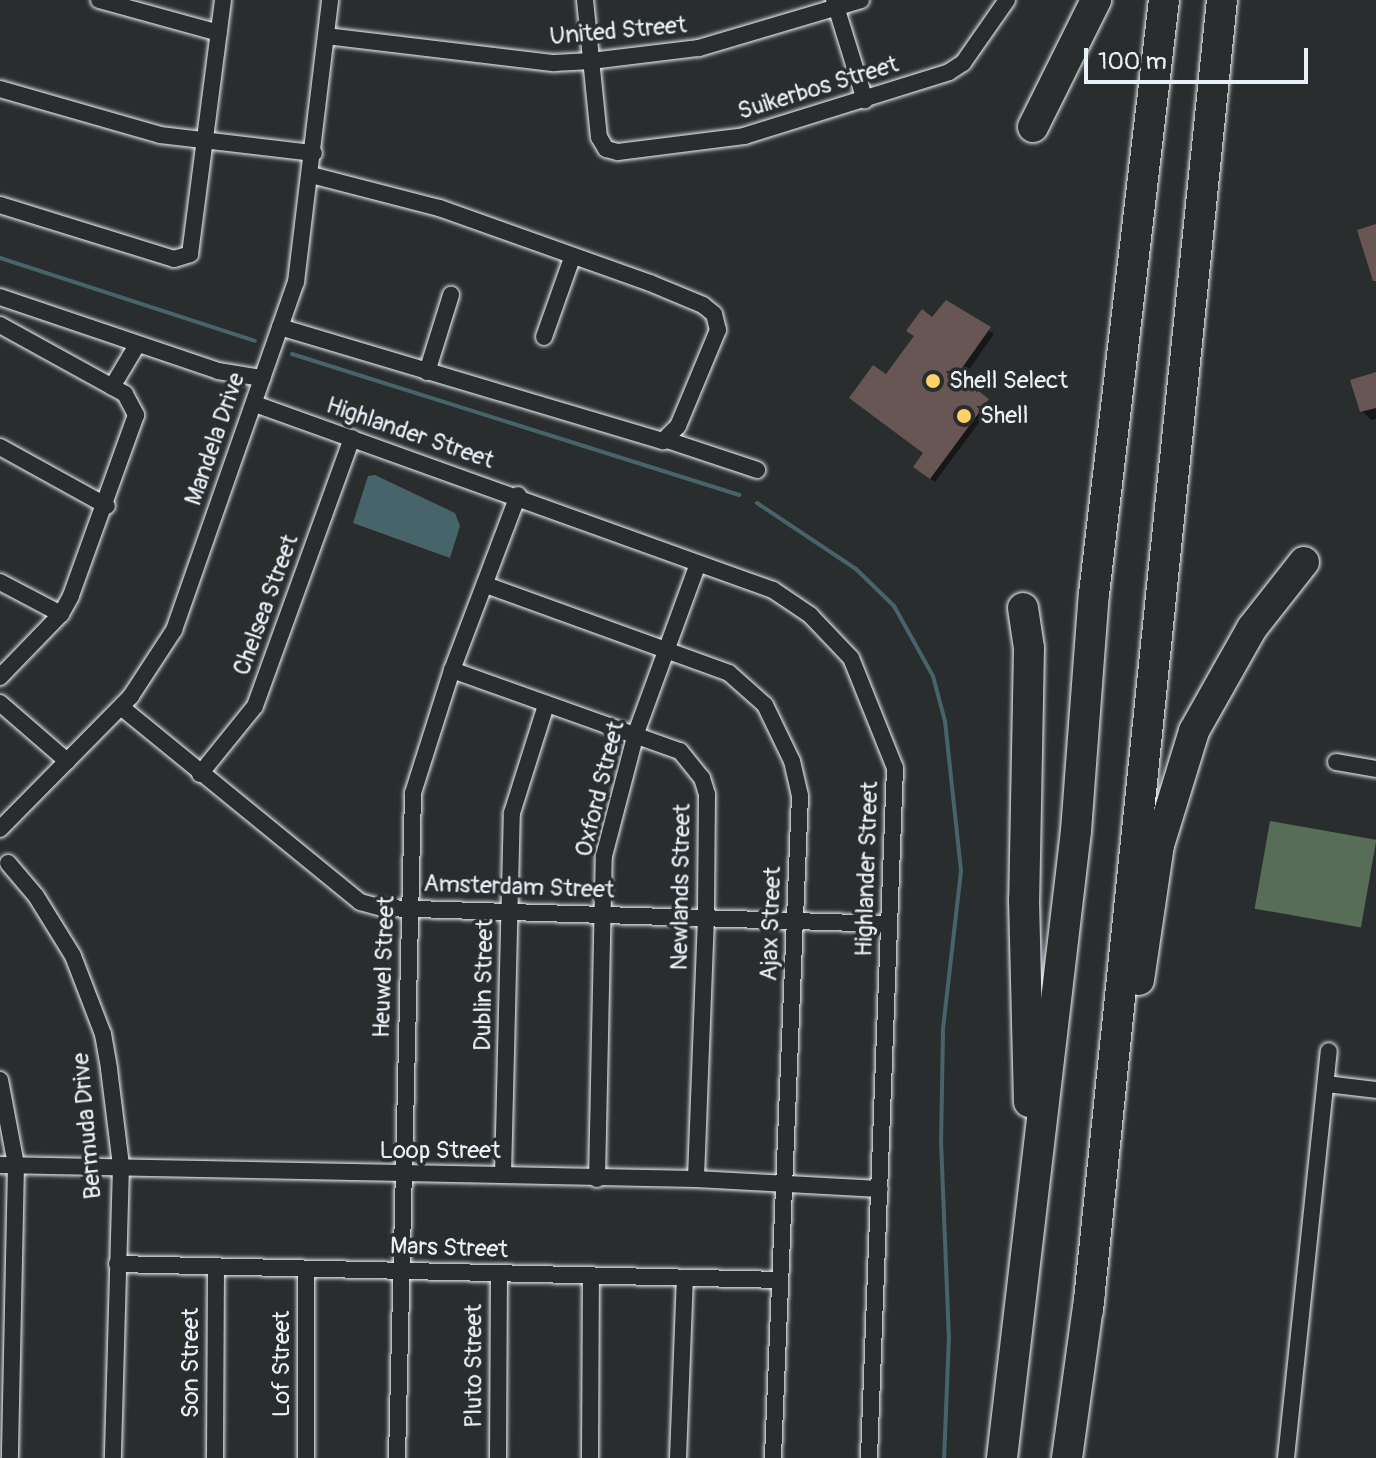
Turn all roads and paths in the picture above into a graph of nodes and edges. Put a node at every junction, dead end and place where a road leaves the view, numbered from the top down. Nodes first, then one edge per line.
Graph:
1 (99, 0) edge
2 (223, 0) edge
3 (330, 0) edge
4 (585, 0) edge
5 (861, 0) edge
6 (1007, 0) edge
7 (1096, 0) edge
8 (1164, 0) edge
9 (1222, 0) edge
10 (835, 4) edge
11 (219, 33) junction
12 (326, 36) junction
13 (591, 61) junction
14 (0, 89) edge
15 (865, 100) junction
16 (1033, 127) dead end
17 (206, 142) junction
18 (314, 153) junction
19 (311, 175) junction
20 (0, 205) edge
21 (572, 258) junction
22 (451, 295) dead end
23 (1, 299) edge
24 (0, 325) edge
25 (279, 331) junction
26 (544, 337) dead end
27 (137, 345) junction
28 (264, 372) junction
29 (427, 372) junction
30 (112, 387) junction
31 (255, 404) junction
32 (352, 438) junction
33 (667, 440) junction
34 (0, 447) edge
35 (757, 470) dead end
36 (518, 495) junction
37 (107, 506) junction
38 (1304, 562) dead end
39 (698, 564) junction
40 (0, 582) edge
41 (486, 585) junction
42 (1023, 608) dead end
43 (61, 614) junction
44 (667, 650) junction
45 (452, 670) junction
46 (0, 677) edge
47 (0, 703) edge
48 (546, 705) junction
49 (121, 707) junction
50 (636, 733) junction
51 (67, 761) junction
52 (1336, 762) dead end
53 (1376, 769) edge
54 (200, 774) junction
55 (0, 829) edge
56 (8, 863) dead end
57 (410, 907) junction
58 (509, 909) junction
59 (602, 913) junction
60 (706, 917) junction
61 (796, 921) junction
62 (889, 924) junction
63 (1329, 1051) dead end
64 (0, 1080) edge
65 (1326, 1084) junction
66 (1376, 1090) edge
67 (8, 1165) edge
68 (121, 1166) junction
69 (403, 1175) junction
70 (503, 1175) junction
71 (597, 1179) junction
72 (696, 1179) junction
73 (784, 1183) junction
74 (880, 1189) junction
75 (1031, 1216) junction
76 (117, 1264) junction
77 (216, 1268) junction
78 (306, 1269) junction
79 (401, 1269) junction
80 (499, 1274) junction
81 (591, 1277) junction
82 (685, 1279) junction
83 (779, 1280) junction
84 (1088, 1310) junction
85 (10, 1458) edge
86 (113, 1458) edge
87 (215, 1458) edge
88 (306, 1458) edge
89 (397, 1458) edge
90 (498, 1458) edge
91 (590, 1458) edge
92 (678, 1458) edge
93 (773, 1458) edge
94 (869, 1458) edge
95 (1002, 1458) edge
96 (1067, 1458) edge
97 (1286, 1458) edge

1 - 11 street
2 - 11 street
3 - 12 street, Mandela Drive
4 - 13 street
5 - 10 street, United Street
6 - 15 street, Suikerbos Street
7 - 16 highway
8 - 75 highway
9 - 84 highway
10 - 13 street, United Street
10 - 15 street
11 - 17 street
12 - 13 street, United Street
12 - 18 street, Mandela Drive
13 - 15 street, Suikerbos Street
14 - 17 street
17 - 18 street
17 - 20 street
18 - 19 street, Mandela Drive
19 - 21 street
19 - 25 street, Mandela Drive
21 - 26 street
21 - 33 street
22 - 29 street
23 - 27 street
24 - 30 street
25 - 28 street, Mandela Drive
25 - 29 street
27 - 28 street
27 - 30 street
28 - 31 street, Mandela Drive
29 - 33 street
30 - 37 street
31 - 32 street, Highlander Street
31 - 49 street, Mandela Drive
32 - 36 street, Highlander Street
32 - 54 street, Chelsea Street
33 - 35 street
34 - 37 street
36 - 39 street, Highlander Street
36 - 41 street, Heuwel Street
37 - 43 street
38 - 84 highway
39 - 44 street, Oxford Street
39 - 62 street, Highlander Street
40 - 43 street
41 - 44 street, Ajax Street
41 - 45 street, Heuwel Street
42 - 75 highway
43 - 46 street
44 - 50 street, Oxford Street
44 - 61 street, Ajax Street
45 - 48 street, Newlands Street
45 - 57 street, Heuwel Street
47 - 51 street
48 - 50 street, Newlands Street
48 - 58 street, Dublin Street
49 - 51 street, Mandela Drive
49 - 54 street, Amsterdam Street
50 - 59 street, Oxford Street
50 - 60 street, Newlands Street
51 - 55 street, Mandela Drive
52 - 53 street
54 - 57 street, Amsterdam Street
56 - 68 street, Bermuda Drive
57 - 58 street, Amsterdam Street
57 - 69 street, Heuwel Street
58 - 59 street, Amsterdam Street
58 - 70 street, Dublin Street
59 - 60 street, Amsterdam Street
59 - 71 street, Oxford Street
60 - 61 street, Amsterdam Street
60 - 72 street, Newlands Street
61 - 62 street, Amsterdam Street
61 - 73 street, Ajax Street
62 - 74 street, Highlander Street
63 - 65 street
64 - 67 street
65 - 66 street
65 - 97 street
67 - 68 street, Loop Street
67 - 85 street
68 - 69 street, Loop Street
68 - 76 street, Bermuda Drive
69 - 70 street, Loop Street
69 - 79 street, Heuwel Street
70 - 71 street, Loop Street
71 - 72 street, Loop Street
72 - 73 street, Loop Street
73 - 74 street, Loop Street
73 - 83 street, Ajax Street
74 - 94 street, Highlander Street
75 - 95 highway
76 - 77 street, Mars Street
76 - 86 street, Bermuda Drive
77 - 78 street, Mars Street
77 - 87 street, Son Street
78 - 79 street, Mars Street
78 - 88 street, Lof Street
79 - 80 street, Mars Street
79 - 89 street, Heuwel Street
80 - 81 street, Mars Street
80 - 90 street, Pluto Street
81 - 82 street, Mars Street
81 - 91 street
82 - 83 street, Mars Street
82 - 92 street
83 - 93 street, Ajax Street
84 - 96 highway

